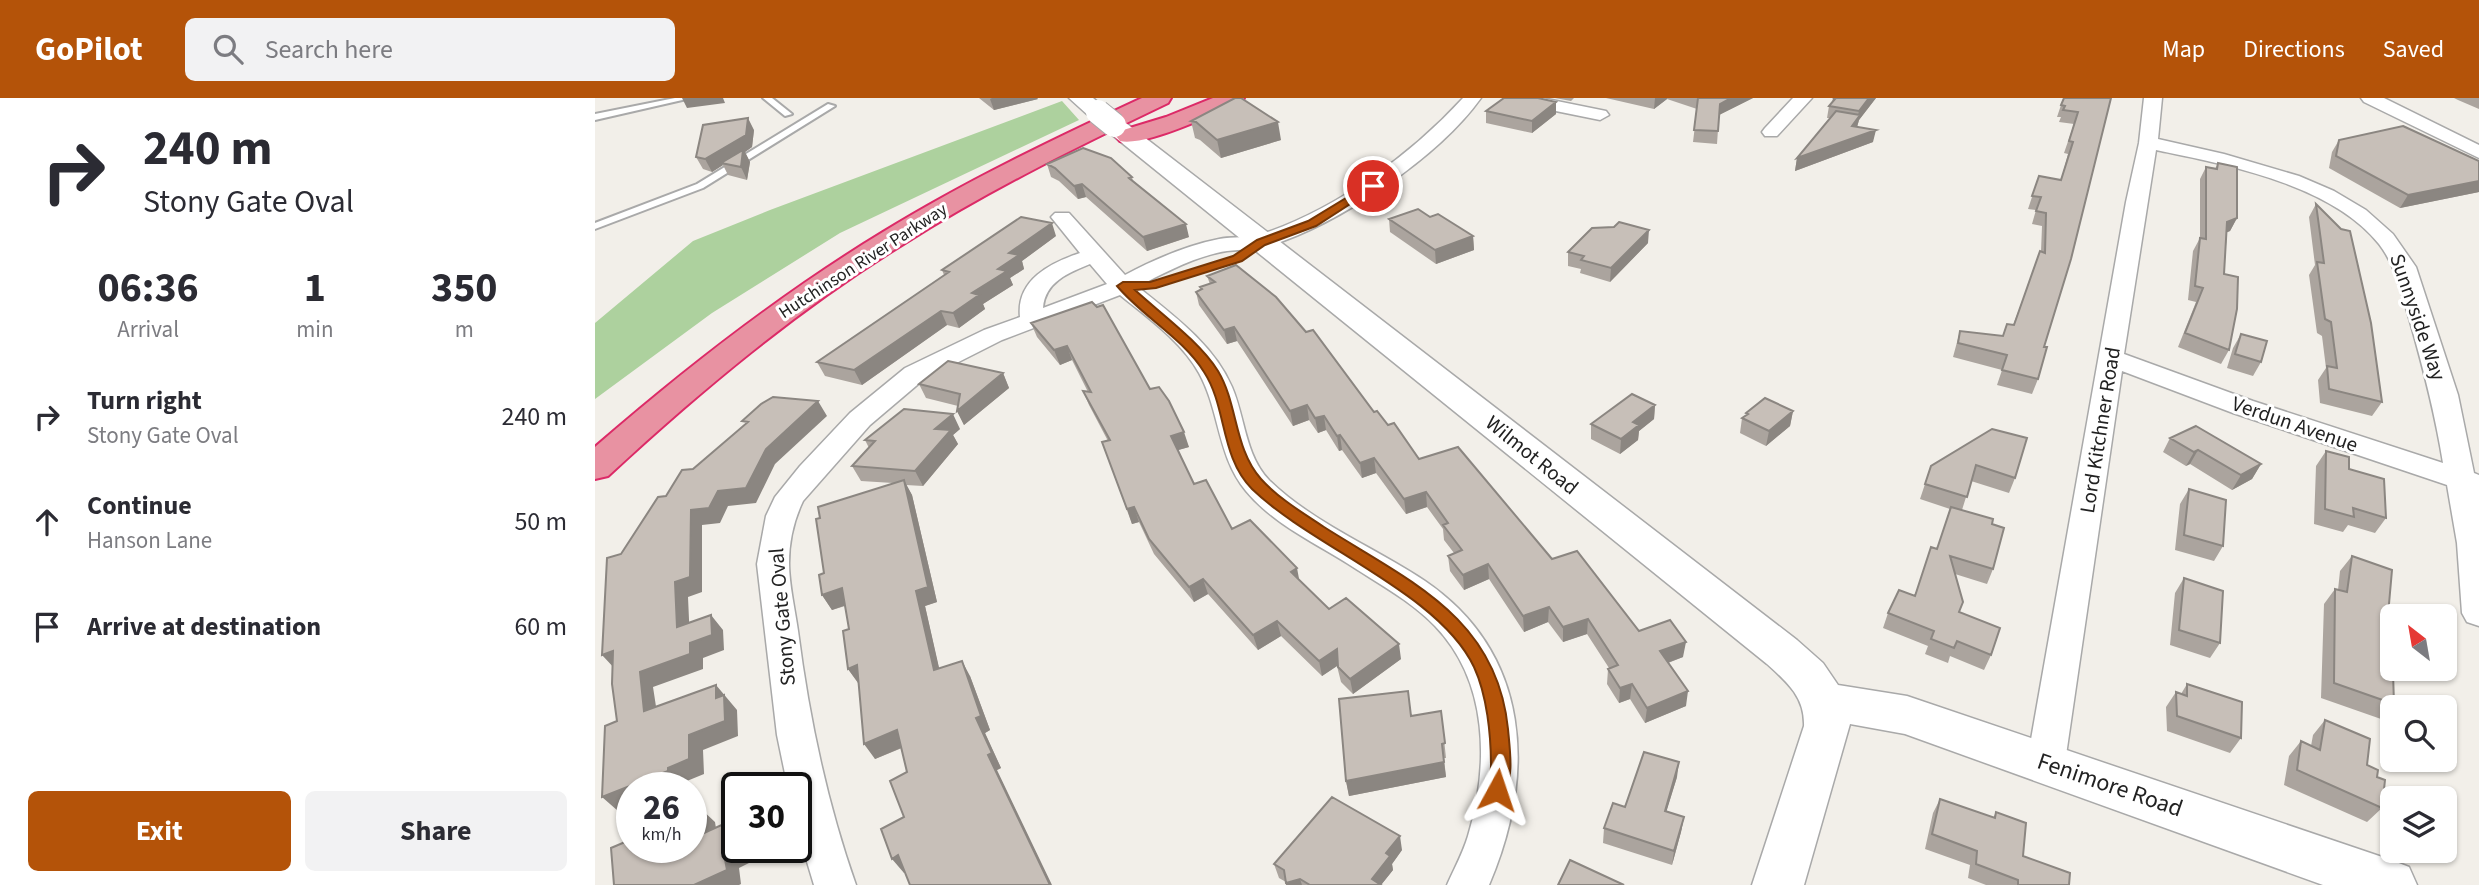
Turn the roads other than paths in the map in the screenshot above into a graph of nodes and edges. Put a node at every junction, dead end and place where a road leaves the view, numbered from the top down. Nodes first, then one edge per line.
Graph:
1 (687, 98) edge
2 (767, 98) edge
3 (1140, 98) edge
4 (1160, 98) edge
5 (1233, 98) edge
6 (1472, 98) edge
7 (1517, 98) edge
8 (1803, 98) edge
9 (2153, 98) edge
10 (2370, 98) edge
11 (831, 106) dead end
12 (788, 114) dead end
13 (1600, 115) dead end
14 (595, 117) edge
15 (1105, 118) edge
16 (1771, 132) dead end
17 (2148, 143) junction
18 (2479, 152) edge
19 (1062, 217) dead end
20 (595, 226) edge
21 (1261, 242) junction
22 (1095, 255) junction
23 (1123, 286) junction
24 (1033, 319) junction
25 (2113, 359) junction
26 (670, 378) junction
27 (595, 433) edge
28 (595, 440) edge
29 (595, 467) edge
30 (2470, 483) edge
31 (2479, 613) edge
32 (1825, 701) junction
33 (2046, 762) junction
34 (835, 885) edge
35 (1468, 885) edge
36 (1778, 885) edge
37 (2391, 885) edge

1 - 14 lane
2 - 12 lane
3 - 26 highway, Hutchinson River Parkway
4 - 29 highway, Hutchinson River Parkway
5 - 15 highway
6 - 21 street, Stony Gate Oval
7 - 13 street
8 - 16 street
9 - 17 street, Lord Kitchner Road
10 - 18 street
11 - 20 lane
15 - 21 street, Wilmot Road
17 - 25 street, Lord Kitchner Road
17 - 30 street, Sunnyside Way
19 - 22 street
21 - 23 street, Stony Gate Oval
21 - 32 street, Wilmot Road
22 - 23 street
22 - 24 street
23 - 24 street, Stony Gate Oval
23 - 35 street
24 - 34 street, Stony Gate Oval
25 - 30 street, Verdun Avenue
25 - 33 street, Lord Kitchner Road
26 - 27 highway
26 - 28 highway, Hutchinson River Parkway
30 - 31 street, Sunnyside Way
32 - 33 street, Fenimore Road
32 - 36 street
33 - 37 street, Fenimore Road

